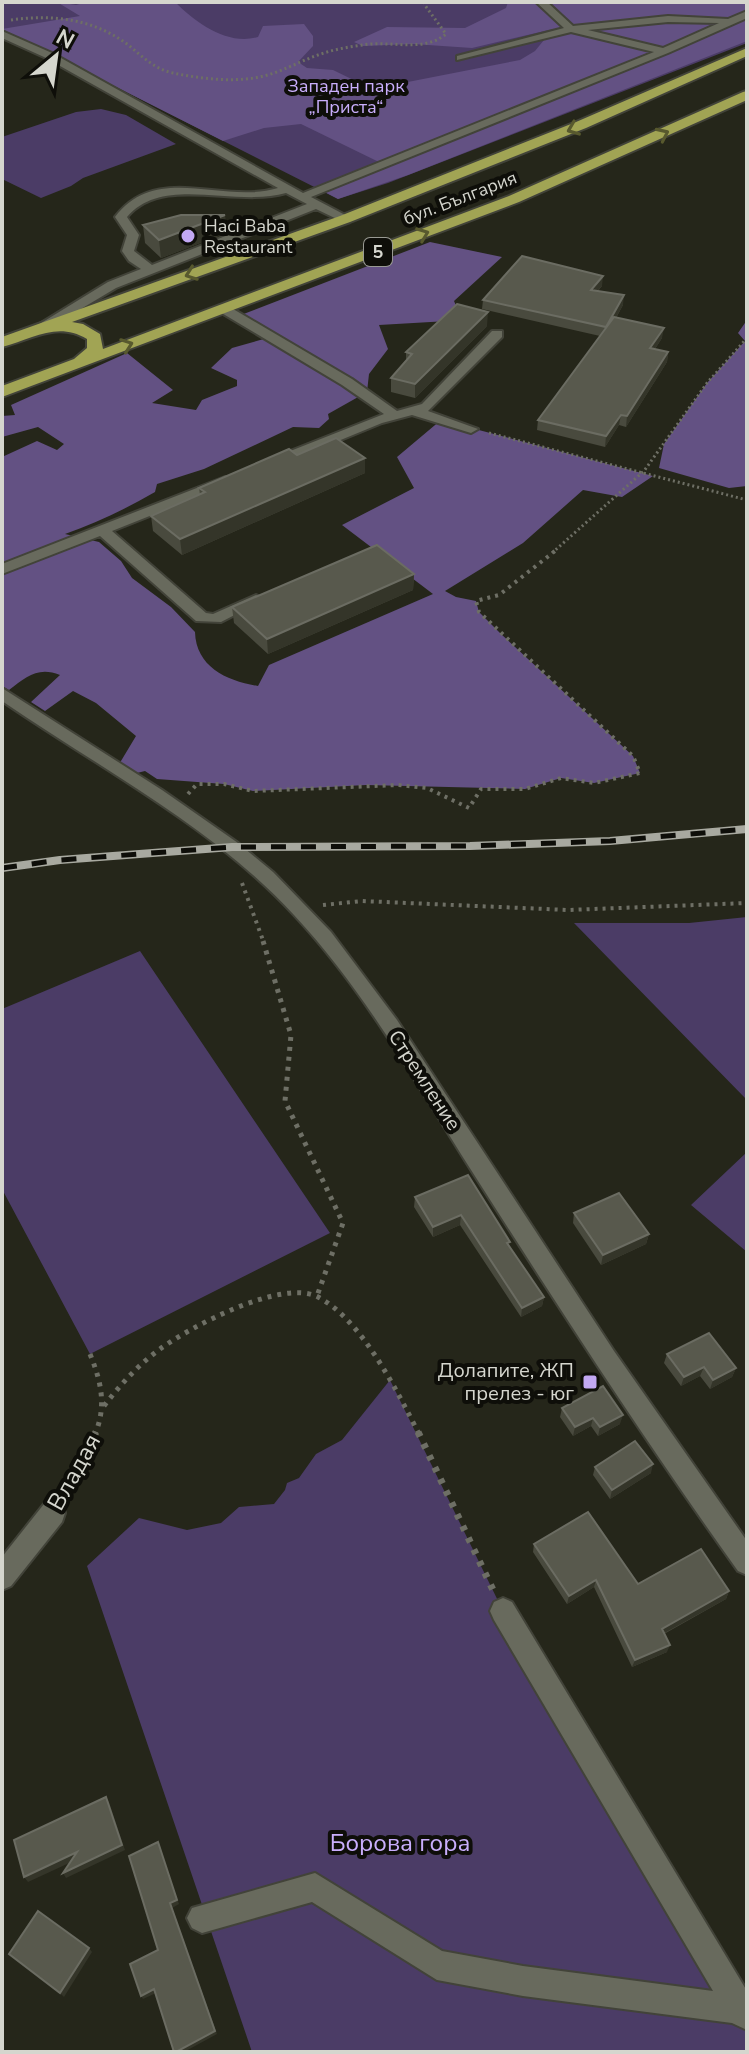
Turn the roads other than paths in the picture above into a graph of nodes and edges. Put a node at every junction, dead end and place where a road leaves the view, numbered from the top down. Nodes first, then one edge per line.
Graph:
1 (541, 2) edge
2 (747, 14) edge
3 (732, 20) junction
4 (571, 29) junction
5 (2, 34) edge
6 (664, 51) junction
7 (747, 52) edge
8 (461, 58) dead end
9 (747, 95) edge
10 (289, 188) junction
11 (302, 197) junction
12 (316, 205) junction
13 (338, 216) junction
14 (272, 225) junction
15 (151, 270) junction
16 (224, 309) junction
17 (39, 328) junction
18 (497, 334) dead end
19 (2, 342) edge
20 (80, 362) junction
21 (2, 392) edge
22 (414, 411) junction
23 (394, 415) junction
24 (471, 429) road end
25 (101, 529) junction
26 (2, 569) edge
27 (266, 596) edge
28 (2, 693) edge
29 (53, 1513) road end
30 (747, 1562) edge
31 (2, 1577) edge
32 (503, 1611) road end
33 (202, 1918) dead end
34 (743, 2014) edge

1 - 4 street
2 - 3 street
3 - 4 street
3 - 6 street
4 - 6 street
4 - 8 street
5 - 10 street
6 - 11 street
7 -> 13 highway, бул. България / 5
16 -> 9 highway, бул. България / 5
10 - 11 street
10 - 15 street
11 - 12 street
12 - 13 street
12 - 14 street
13 - 14 street
13 -> 17 highway, бул. България / 5
14 - 15 street
15 - 17 street
20 -> 16 highway, бул. България / 5
16 - 23 street
17 - 19 highway, бул. България / 5
17 - 20 highway
18 - 22 street
20 - 21 highway, бул. България / 5
22 - 23 street
22 - 24 street
23 - 25 street
25 - 26 street
25 - 27 street
28 - 30 street, Стремление
29 - 31 street, Владая
32 - 34 street
33 - 34 street

